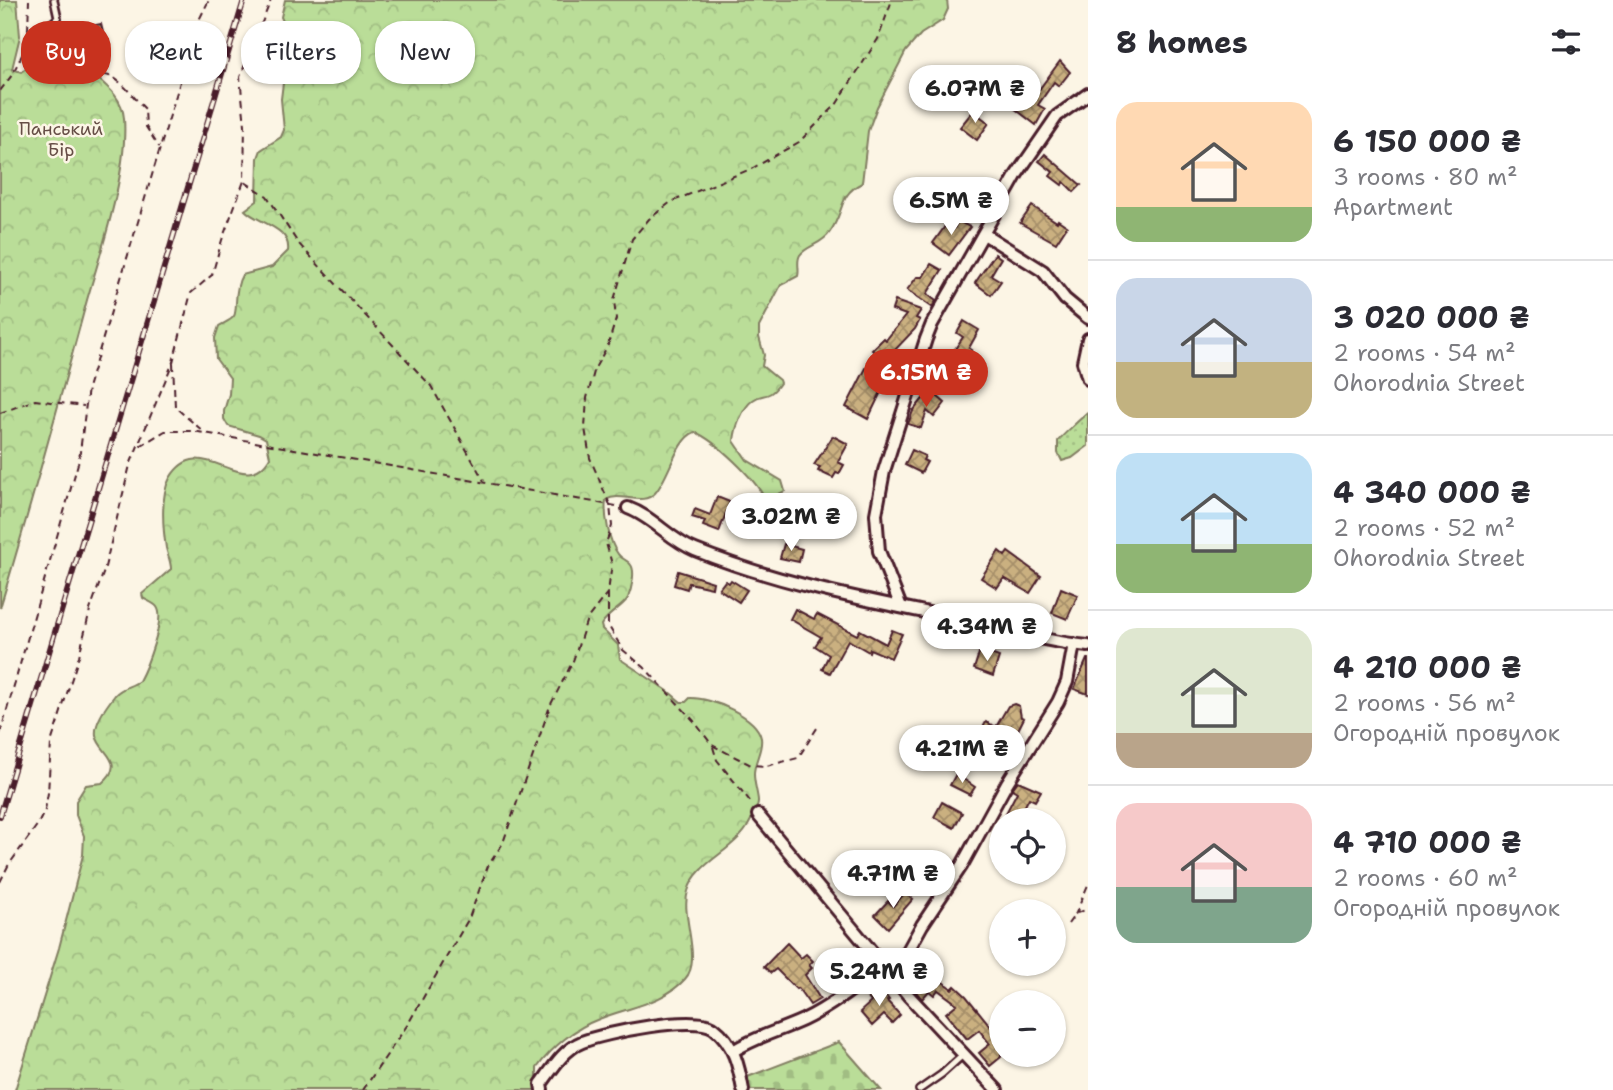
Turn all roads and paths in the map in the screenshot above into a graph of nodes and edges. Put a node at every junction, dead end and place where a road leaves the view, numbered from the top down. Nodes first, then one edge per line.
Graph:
1 (29, 0) edge
2 (54, 0) edge
3 (209, 0) edge
4 (271, 0) edge
5 (892, 0) edge
6 (54, 21) edge
7 (111, 77) edge
8 (0, 91) edge
9 (1088, 94) edge
10 (160, 149) junction
11 (244, 181) junction
12 (984, 234) junction
13 (1088, 318) edge
14 (1088, 339) edge
15 (173, 362) junction
16 (1088, 379) edge
17 (86, 406) junction
18 (0, 413) edge
19 (206, 433) junction
20 (139, 447) junction
21 (485, 482) junction
22 (610, 505) junction
23 (628, 508) joint
24 (608, 592) junction
25 (901, 607) junction
26 (1074, 644) junction
27 (1088, 646) edge
28 (819, 725) dead end
29 (0, 734) edge
30 (712, 744) junction
31 (758, 815) joint
32 (0, 882) edge
33 (1088, 885) edge
34 (1088, 909) edge
35 (1076, 913) junction
36 (1068, 925) dead end
37 (884, 965) junction
38 (894, 976) junction
39 (733, 1051) junction
40 (963, 1054) junction
41 (542, 1087) edge
42 (363, 1090) edge
43 (743, 1090) edge
44 (919, 1090) edge
45 (997, 1090) edge

1 - 8 path
2 - 6 lane
3 - 10 path
4 - 11 path
5 - 22 path
7 - 10 path
9 - 12 street
10 - 17 path
11 - 15 path
11 - 21 path
12 - 13 street
12 - 25 street
14 - 16 street
15 - 19 path
15 - 20 path
17 - 18 path
17 - 29 path
19 - 20 path
19 - 21 path
20 - 32 path
21 - 22 path
22 - 23 path
22 - 24 path
23 - 25 street
24 - 30 path
24 - 42 path
25 - 26 street
26 - 27 street
26 - 38 street
28 - 30 path
30 - 31 path
31 - 37 street
33 - 35 path
34 - 35 path
35 - 36 path
37 - 38 street
37 - 39 street
38 - 40 street
39 - 41 street
39 - 43 street
40 - 44 lane
40 - 45 street

